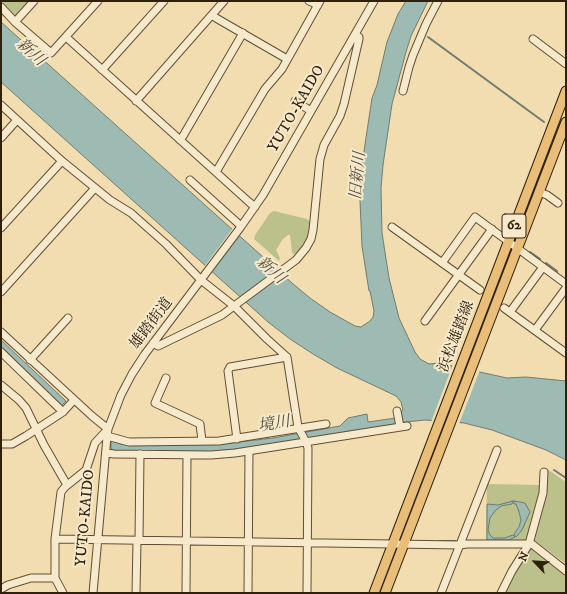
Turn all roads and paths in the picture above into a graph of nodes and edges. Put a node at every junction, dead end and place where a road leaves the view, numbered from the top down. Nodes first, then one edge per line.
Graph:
1 (34, 1) edge
2 (98, 1) edge
3 (164, 1) edge
4 (224, 1) edge
5 (309, 1) edge
6 (374, 1) edge
7 (438, 1) edge
8 (319, 3) edge
9 (1, 7) edge
10 (212, 15) junction
11 (15, 22) junction
12 (242, 33) junction
13 (355, 34) junction
14 (66, 37) junction
15 (533, 39) dead end
16 (287, 59) junction
17 (566, 64) edge
18 (102, 70) junction
19 (403, 91) dead end
20 (566, 91) edge
21 (136, 101) junction
22 (295, 101) dead end
23 (1, 105) edge
24 (311, 111) junction
25 (17, 120) junction
26 (566, 122) edge
27 (1, 138) edge
28 (180, 140) junction
29 (62, 161) junction
30 (216, 172) junction
31 (190, 180) dead end
32 (95, 188) junction
33 (539, 192) junction
34 (558, 203) dead end
35 (255, 207) junction
36 (241, 227) junction
37 (392, 227) dead end
38 (1, 228) edge
39 (492, 229) junction
40 (509, 241) junction
41 (518, 248) junction
42 (442, 262) junction
43 (543, 267) junction
44 (459, 275) junction
45 (203, 278) junction
46 (566, 284) edge
47 (566, 288) edge
48 (480, 290) dead end
49 (1, 292) edge
50 (236, 305) junction
51 (68, 318) dead end
52 (425, 321) dead end
53 (535, 330) junction
54 (1, 332) edge
55 (153, 343) junction
56 (1, 352) edge
57 (566, 352) edge
58 (287, 357) junction
59 (30, 360) junction
60 (166, 378) dead end
61 (1, 385) edge
62 (74, 400) junction
63 (397, 411) dead end
64 (63, 412) junction
65 (326, 424) dead end
66 (35, 430) junction
67 (300, 430) junction
68 (108, 434) junction
69 (237, 439) junction
70 (202, 441) junction
71 (306, 442) junction
72 (1, 444) edge
73 (106, 449) junction
74 (497, 450) dead end
75 (249, 451) junction
76 (140, 454) junction
77 (187, 455) junction
78 (544, 472) dead end
79 (67, 486) junction
80 (55, 539) junction
81 (97, 540) junction
82 (138, 541) junction
83 (187, 542) junction
84 (249, 543) junction
85 (308, 544) junction
86 (529, 544) junction
87 (392, 545) junction
88 (404, 545) junction
89 (460, 546) junction
90 (566, 571) edge
91 (55, 578) junction
92 (1, 589) edge
93 (63, 593) edge
94 (93, 593) edge
95 (136, 593) edge
96 (186, 593) edge
97 (248, 593) edge
98 (307, 593) edge
99 (374, 593) edge
100 (385, 593) edge
101 (441, 593) edge
102 (501, 593) edge

1 - 11 street
2 - 14 street
3 - 18 street
4 - 10 street
5 - 8 street
6 - 13 street, YUTO-KAIDO
7 - 19 street
8 - 16 street
9 - 11 street
10 - 12 street
10 - 21 street
11 - 14 street
12 - 16 street
12 - 28 street
13 - 24 street, YUTO-KAIDO
13 - 50 street
14 - 18 street
15 - 17 street
16 - 30 street
18 - 21 street
20 - 40 main road, 浜松雄踏線 / 62
21 - 28 street
22 - 24 street
23 - 25 street
24 - 35 street, YUTO-KAIDO
25 - 27 street
25 - 29 street
26 - 33 main road, 浜松雄踏線 / 62
28 - 30 street
29 - 32 street
29 - 38 street
30 - 35 street
31 - 36 street
32 - 45 street
32 - 49 street
33 - 34 street
33 - 41 main road, 浜松雄踏線 / 62
35 - 36 street, YUTO-KAIDO
36 - 45 street, 雄踏街道
37 - 42 street
39 - 40 street
39 - 42 street
39 - 44 street
40 - 41 street
40 - 87 main road, 浜松雄踏線 / 62
41 - 43 street
41 - 88 main road, 浜松雄踏線 / 62
42 - 44 street
43 - 46 street
43 - 53 street
44 - 48 street
44 - 52 street
45 - 50 street
45 - 55 street, 雄踏街道
47 - 53 street
50 - 55 street
50 - 58 street
51 - 59 street
53 - 57 street
54 - 59 street
55 - 68 street, 雄踏街道
56 - 64 street
58 - 67 street
58 - 69 street
59 - 62 street
60 - 70 street
61 - 66 street
62 - 64 street
62 - 68 street
63 - 71 street
64 - 66 street
65 - 67 street
66 - 72 street
66 - 79 street
67 - 69 street
67 - 71 street
68 - 70 street
68 - 73 street, 雄踏街道
68 - 79 street
69 - 70 street
71 - 75 street
71 - 85 street
73 - 76 street
73 - 81 street, YUTO-KAIDO
74 - 89 street
75 - 77 street
75 - 84 street
76 - 77 street
76 - 82 street
77 - 83 street
78 - 86 street
79 - 80 street
80 - 81 street
80 - 91 street
81 - 82 street
81 - 94 street, YUTO-KAIDO
82 - 83 street
82 - 95 street
83 - 84 street
83 - 96 street
84 - 85 street
84 - 97 street
85 - 87 street
85 - 98 street
86 - 89 street
86 - 90 street
86 - 102 street
87 - 88 street
87 - 99 main road, 浜松雄踏線 / 62
88 - 89 street
88 - 100 main road, 浜松雄踏線 / 62
89 - 101 street
91 - 92 street
91 - 93 street

